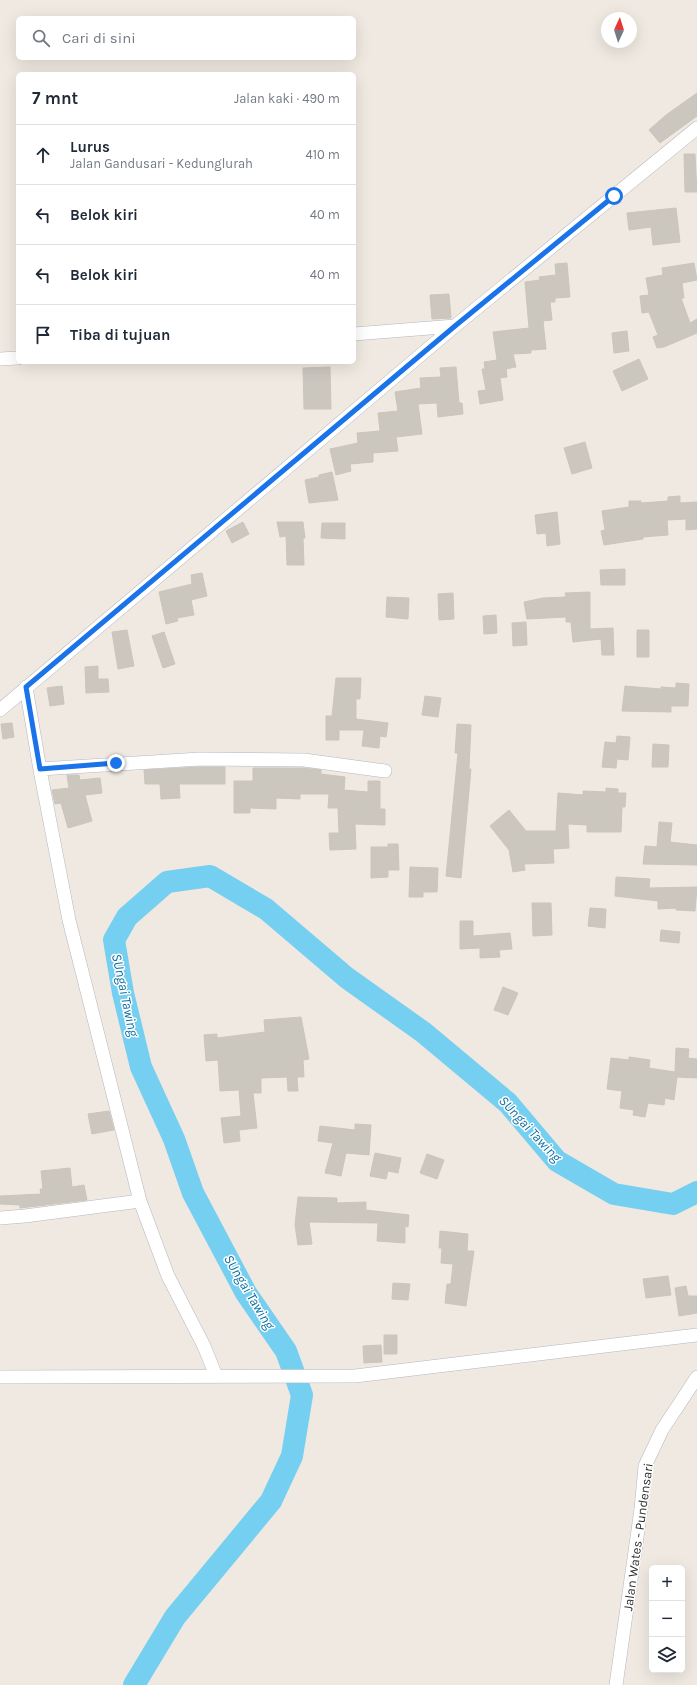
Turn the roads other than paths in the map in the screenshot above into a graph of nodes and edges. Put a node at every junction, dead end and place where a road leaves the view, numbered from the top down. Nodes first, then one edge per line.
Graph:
1 (697, 128) edge
2 (455, 326) junction
3 (356, 334) edge
4 (16, 358) edge
5 (0, 359) edge
6 (26, 687) junction
7 (0, 710) edge
8 (40, 769) junction
9 (385, 771) dead end
10 (140, 1201) junction
11 (0, 1218) edge
12 (697, 1335) edge
13 (216, 1376) junction
14 (0, 1377) edge
15 (697, 1377) edge
16 (616, 1685) edge

1 - 2 street
2 - 3 street
2 - 6 street
4 - 5 street
6 - 7 street
6 - 8 street
8 - 9 street
8 - 10 street
10 - 11 street
10 - 13 street
12 - 13 street
13 - 14 street
15 - 16 street, Jalan Wates - Pundensari

